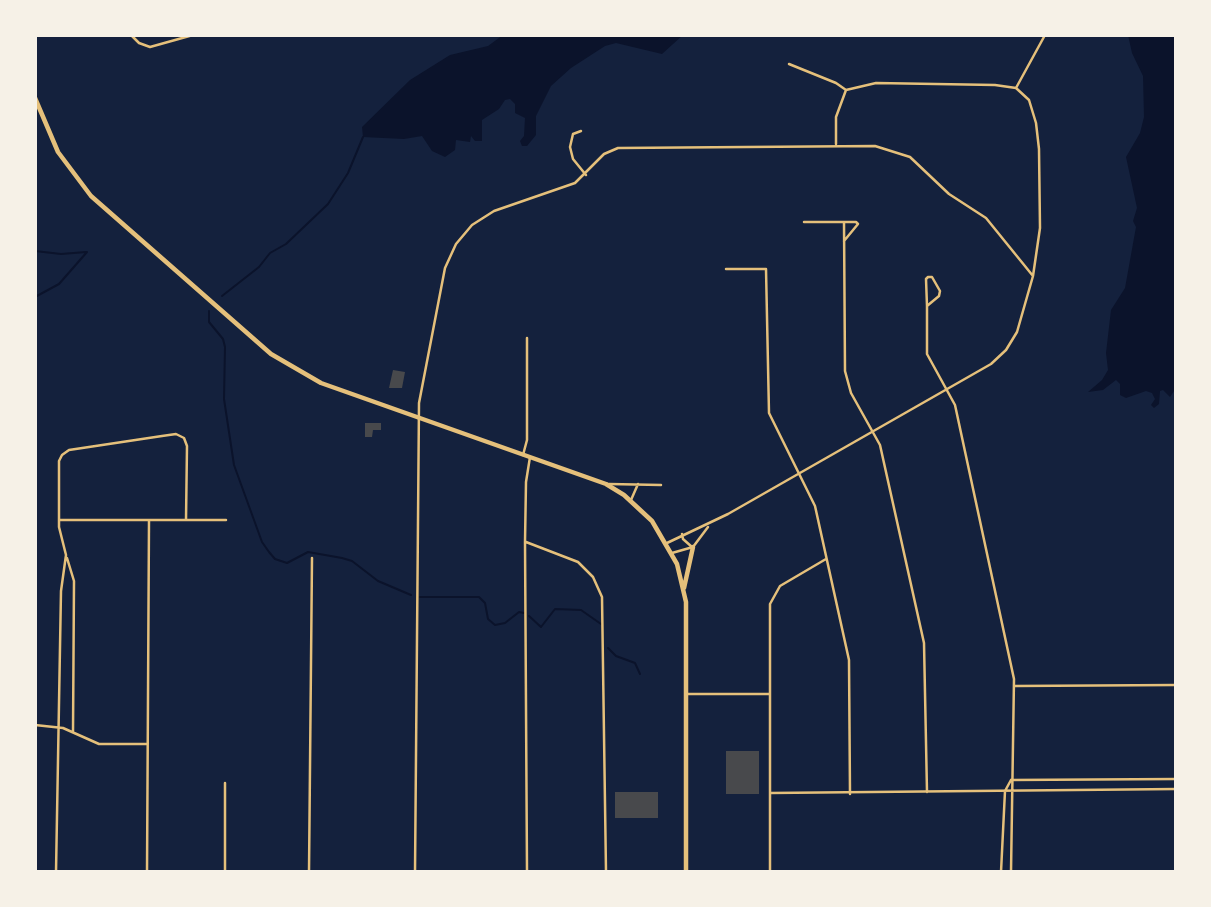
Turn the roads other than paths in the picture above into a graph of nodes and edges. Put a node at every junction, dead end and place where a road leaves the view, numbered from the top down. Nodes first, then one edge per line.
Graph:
1 (131, 35) edge
2 (193, 35) edge
3 (1045, 35) edge
4 (789, 64) dead end
5 (1016, 88) junction
6 (846, 90) junction
7 (35, 97) edge
8 (581, 131) dead end
9 (836, 146) junction
10 (586, 175) junction
11 (804, 222) dead end
12 (844, 222) junction
13 (844, 242) junction
14 (726, 269) dead end
15 (1033, 276) junction
16 (927, 306) junction
17 (527, 338) dead end
18 (947, 388) junction
19 (417, 418) junction
20 (873, 431) junction
21 (523, 455) junction
22 (530, 457) junction
23 (799, 473) junction
24 (606, 484) junction
25 (638, 484) junction
26 (661, 485) dead end
27 (631, 500) junction
28 (59, 520) junction
29 (149, 520) junction
30 (186, 520) junction
31 (226, 520) dead end
32 (710, 524) junction
33 (690, 531) junction
34 (682, 534) junction
35 (697, 541) junction
36 (525, 542) junction
37 (667, 543) junction
38 (693, 547) junction
39 (672, 553) junction
40 (66, 555) junction
41 (312, 558) dead end
42 (826, 559) junction
43 (684, 589) junction
44 (1176, 685) edge
45 (1014, 686) junction
46 (686, 694) junction
47 (770, 694) junction
48 (35, 725) edge
49 (58, 726) junction
50 (74, 732) junction
51 (147, 744) junction
52 (1140, 779) junction
53 (1176, 779) edge
54 (1011, 780) junction
55 (225, 783) dead end
56 (1140, 789) junction
57 (1176, 789) edge
58 (1014, 790) junction
59 (1005, 791) junction
60 (927, 792) junction
61 (770, 793) junction
62 (850, 794) junction
63 (56, 872) edge
64 (146, 872) edge
65 (225, 872) edge
66 (309, 872) edge
67 (415, 872) edge
68 (527, 872) edge
69 (606, 872) edge
70 (686, 872) edge
71 (770, 872) edge
72 (1001, 872) edge
73 (1011, 872) edge

1 - 2 street
3 - 5 street
4 - 6 street
5 - 6 street
5 - 15 street
6 - 9 street
7 - 19 main road
8 - 10 street
9 - 10 street
9 - 15 street
10 - 19 street
11 - 12 street
12 - 13 street
12 - 13 street
13 - 20 street
14 - 23 street
15 - 18 street
16 - 16 street
16 - 18 street
17 - 21 street
18 - 20 street
18 - 45 street
19 - 21 main road
19 - 67 street
20 - 23 street
20 - 60 street
21 - 22 main road
22 - 24 main road
22 - 36 street
23 - 32 street
23 - 42 street
24 - 25 street
24 - 27 main road
25 - 26 street
25 - 27 street
27 - 37 main road
28 - 29 street
28 - 30 street
28 - 40 street
29 - 30 street
29 - 51 street
30 - 31 street
32 - 33 street
32 - 35 street
33 - 34 street
33 - 35 street
34 - 37 street
34 - 38 street
35 - 38 street
36 - 68 street
36 - 69 street
37 - 39 main road
38 - 39 street
38 - 43 main road
39 - 43 main road
40 - 49 street
40 - 50 street
41 - 66 street
42 - 47 street
42 - 62 street
43 - 46 main road
44 - 45 street
45 - 54 street
46 - 47 street
46 - 70 main road
47 - 61 street
48 - 49 street
49 - 50 street
49 - 63 street
50 - 51 street
51 - 64 street
52 - 53 street
52 - 54 street
52 - 56 street
54 - 58 street
54 - 59 street
55 - 65 street
56 - 57 street
56 - 58 street
58 - 59 street
58 - 73 street
59 - 60 street
59 - 72 street
60 - 62 street
61 - 62 street
61 - 71 street

